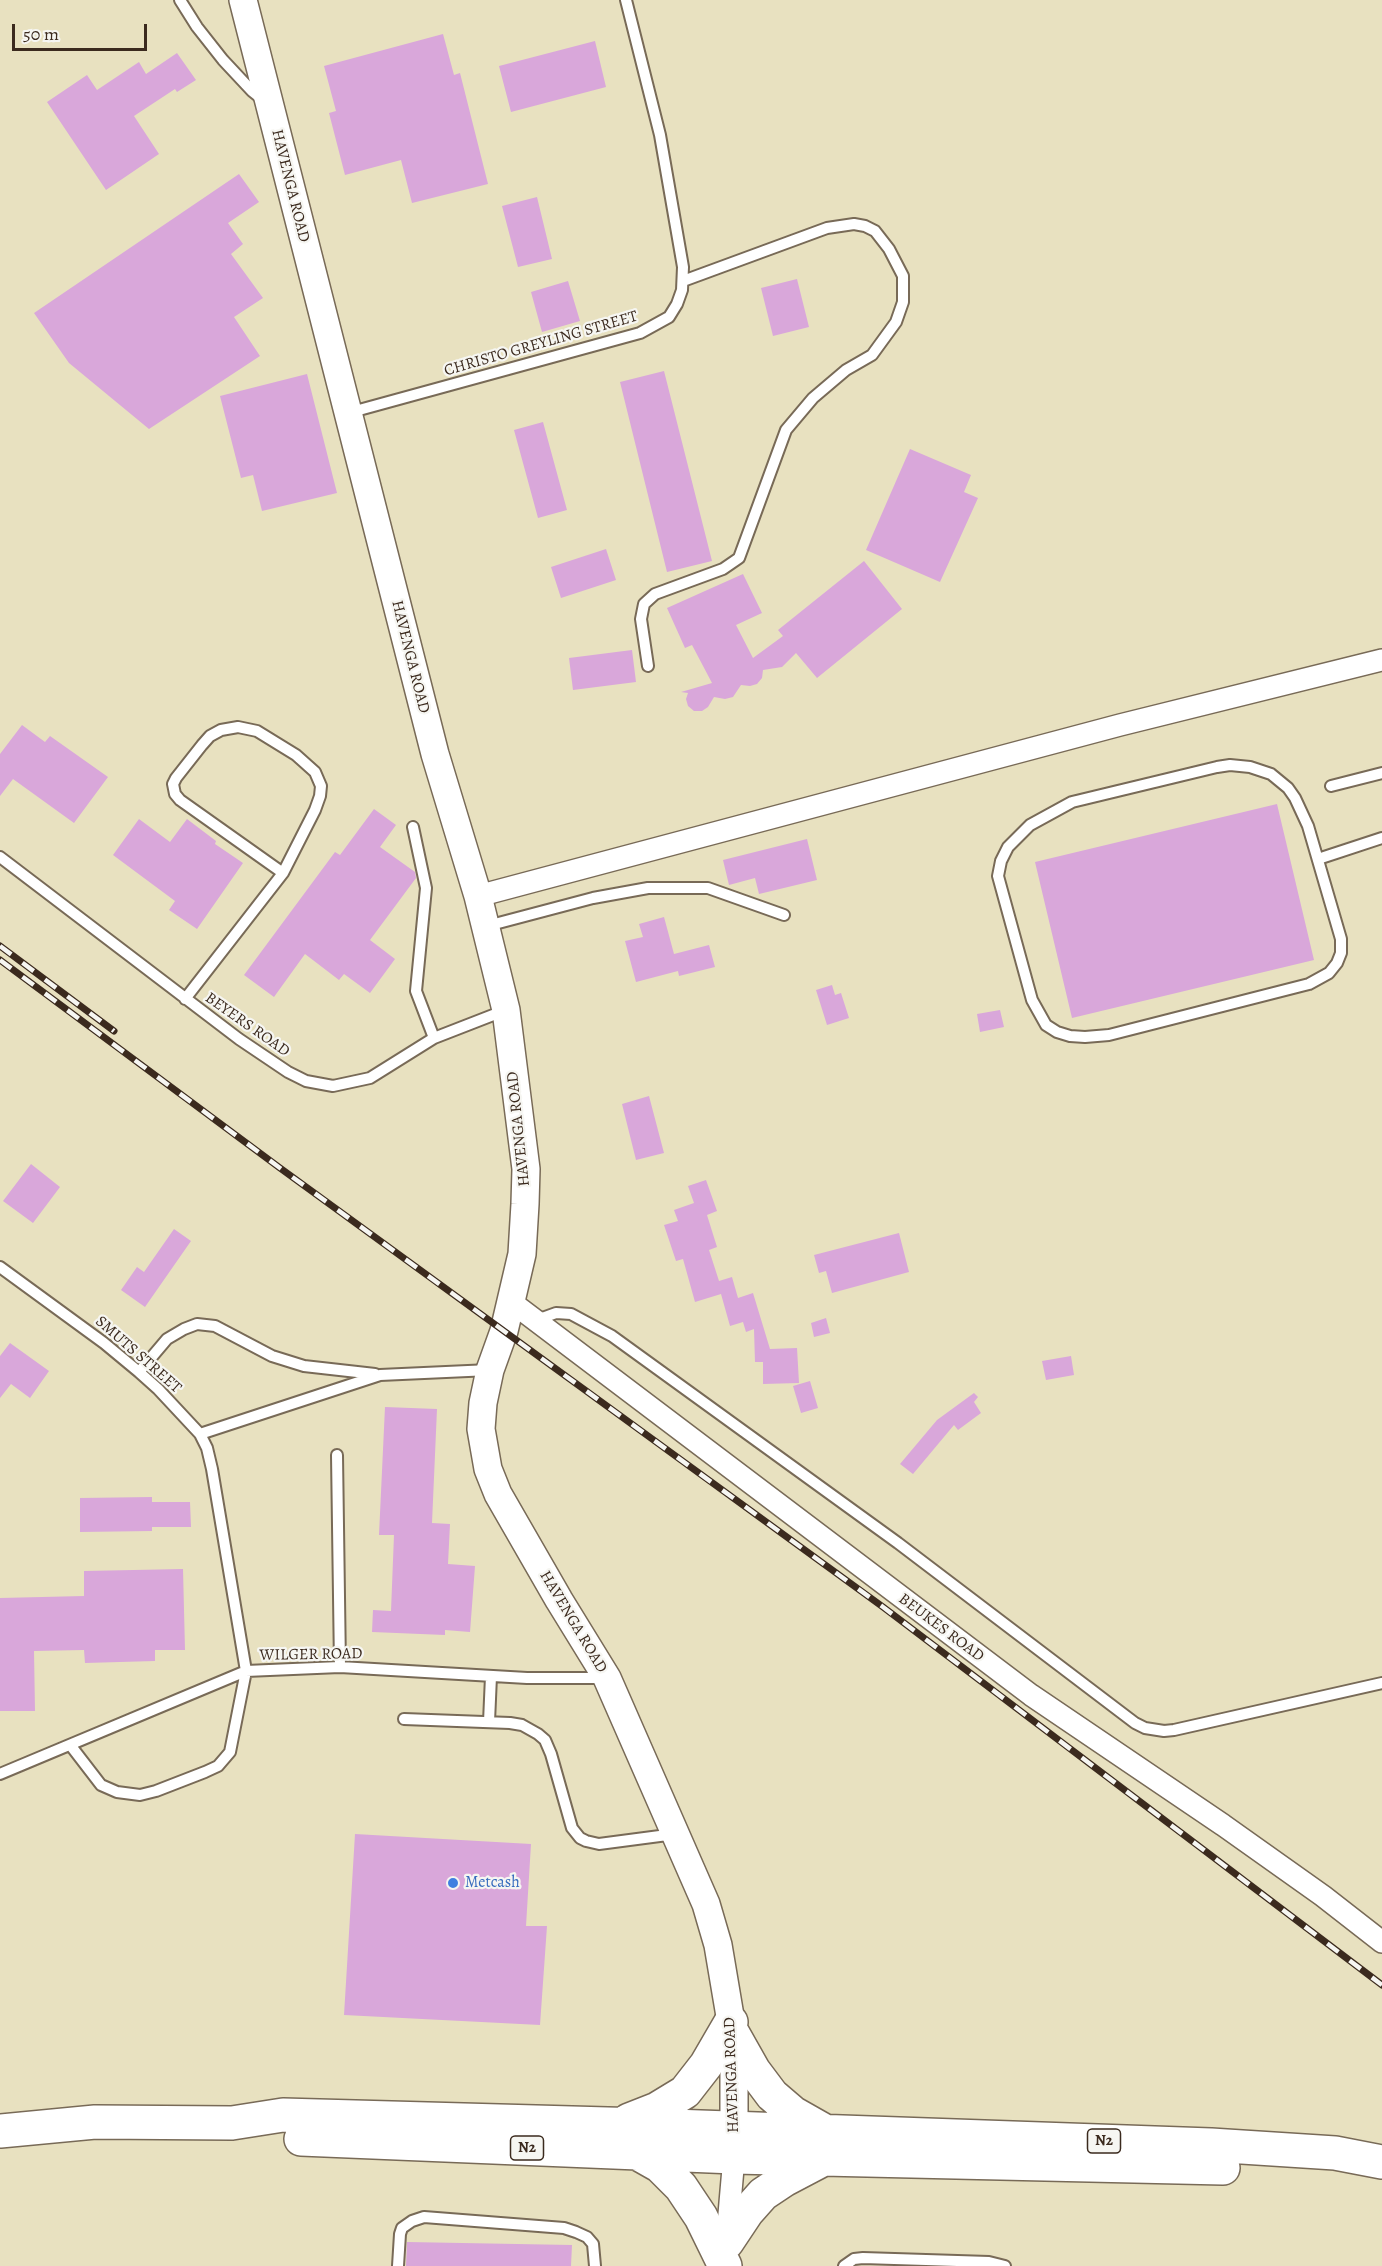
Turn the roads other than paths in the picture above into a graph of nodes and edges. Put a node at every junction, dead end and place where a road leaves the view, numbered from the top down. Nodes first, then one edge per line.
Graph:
1 (180, 0) edge
2 (243, 0) edge
3 (626, 0) edge
4 (269, 105) junction
5 (683, 281) junction
6 (348, 413) junction
7 (1382, 660) edge
8 (648, 666) dead end
9 (1382, 773) edge
10 (1331, 786) dead end
11 (412, 826) dead end
12 (1382, 838) edge
13 (0, 857) edge
14 (1318, 859) junction
15 (283, 873) junction
16 (478, 896) junction
17 (784, 915) dead end
18 (487, 926) junction
19 (184, 999) junction
20 (507, 1010) junction
21 (434, 1038) junction
22 (0, 1267) edge
23 (510, 1301) junction
24 (534, 1321) junction
25 (490, 1370) junction
26 (139, 1372) junction
27 (380, 1375) junction
28 (200, 1434) junction
29 (337, 1455) dead end
30 (340, 1667) junction
31 (246, 1671) junction
32 (491, 1676) junction
33 (607, 1678) junction
34 (1382, 1683) edge
35 (404, 1719) dead end
36 (489, 1722) junction
37 (71, 1746) junction
38 (0, 1774) edge
39 (676, 1834) junction
40 (1382, 1942) edge
41 (731, 2027) junction
42 (232, 2122) junction
43 (616, 2124) junction
44 (0, 2131) edge
45 (735, 2143) junction
46 (824, 2145) junction
47 (637, 2153) junction
48 (1382, 2163) edge
49 (726, 2258) edge
50 (398, 2266) edge
51 (595, 2266) edge
52 (844, 2266) edge
53 (1005, 2266) edge

1 - 4 lane
2 - 4 street, HAVENGA ROAD
3 - 5 lane, CHRISTO GREYLING STREET
4 - 6 street, HAVENGA ROAD
5 - 6 lane, CHRISTO GREYLING STREET
5 - 8 lane
6 - 16 street, HAVENGA ROAD
7 - 16 street
9 - 10 lane
11 - 21 lane
12 - 14 lane
13 - 19 lane, BEYERS ROAD
14 - 14 lane
15 - 15 lane
15 - 19 lane
16 - 18 street, HAVENGA ROAD
17 - 18 lane
18 - 20 street, HAVENGA ROAD
19 - 21 lane, BEYERS ROAD
20 - 21 lane, BEYERS ROAD
20 - 23 street, HAVENGA ROAD
22 - 26 lane, SMUTS STREET
23 - 24 street, BEUKES ROAD
23 - 25 street, HAVENGA ROAD
24 - 34 lane
24 - 40 street, BEUKES ROAD
25 - 27 lane
25 - 33 street, HAVENGA ROAD
26 - 27 lane
26 - 28 lane, SMUTS STREET
27 - 28 lane
28 - 31 lane, SMUTS STREET
29 - 30 lane
30 - 31 lane, WILGER ROAD
30 - 32 lane, WILGER ROAD
31 - 37 lane, WILGER ROAD
31 - 37 lane
32 - 33 lane, WILGER ROAD
32 - 36 lane
33 - 39 street, HAVENGA ROAD
35 - 36 lane
36 - 39 lane
37 - 38 lane, WILGER ROAD
39 - 41 street, HAVENGA ROAD
41 - 43 highway
41 - 45 street, HAVENGA ROAD
41 - 46 highway
42 - 43 highway, N2
42 - 44 highway, N2
42 - 47 highway, N2
43 - 45 highway, N2
45 - 46 highway, N2
45 - 47 highway, N2
45 - 49 street, HAVENGA ROAD
46 - 48 highway, N2
46 - 49 highway
47 - 49 highway
50 - 51 lane
52 - 53 lane

